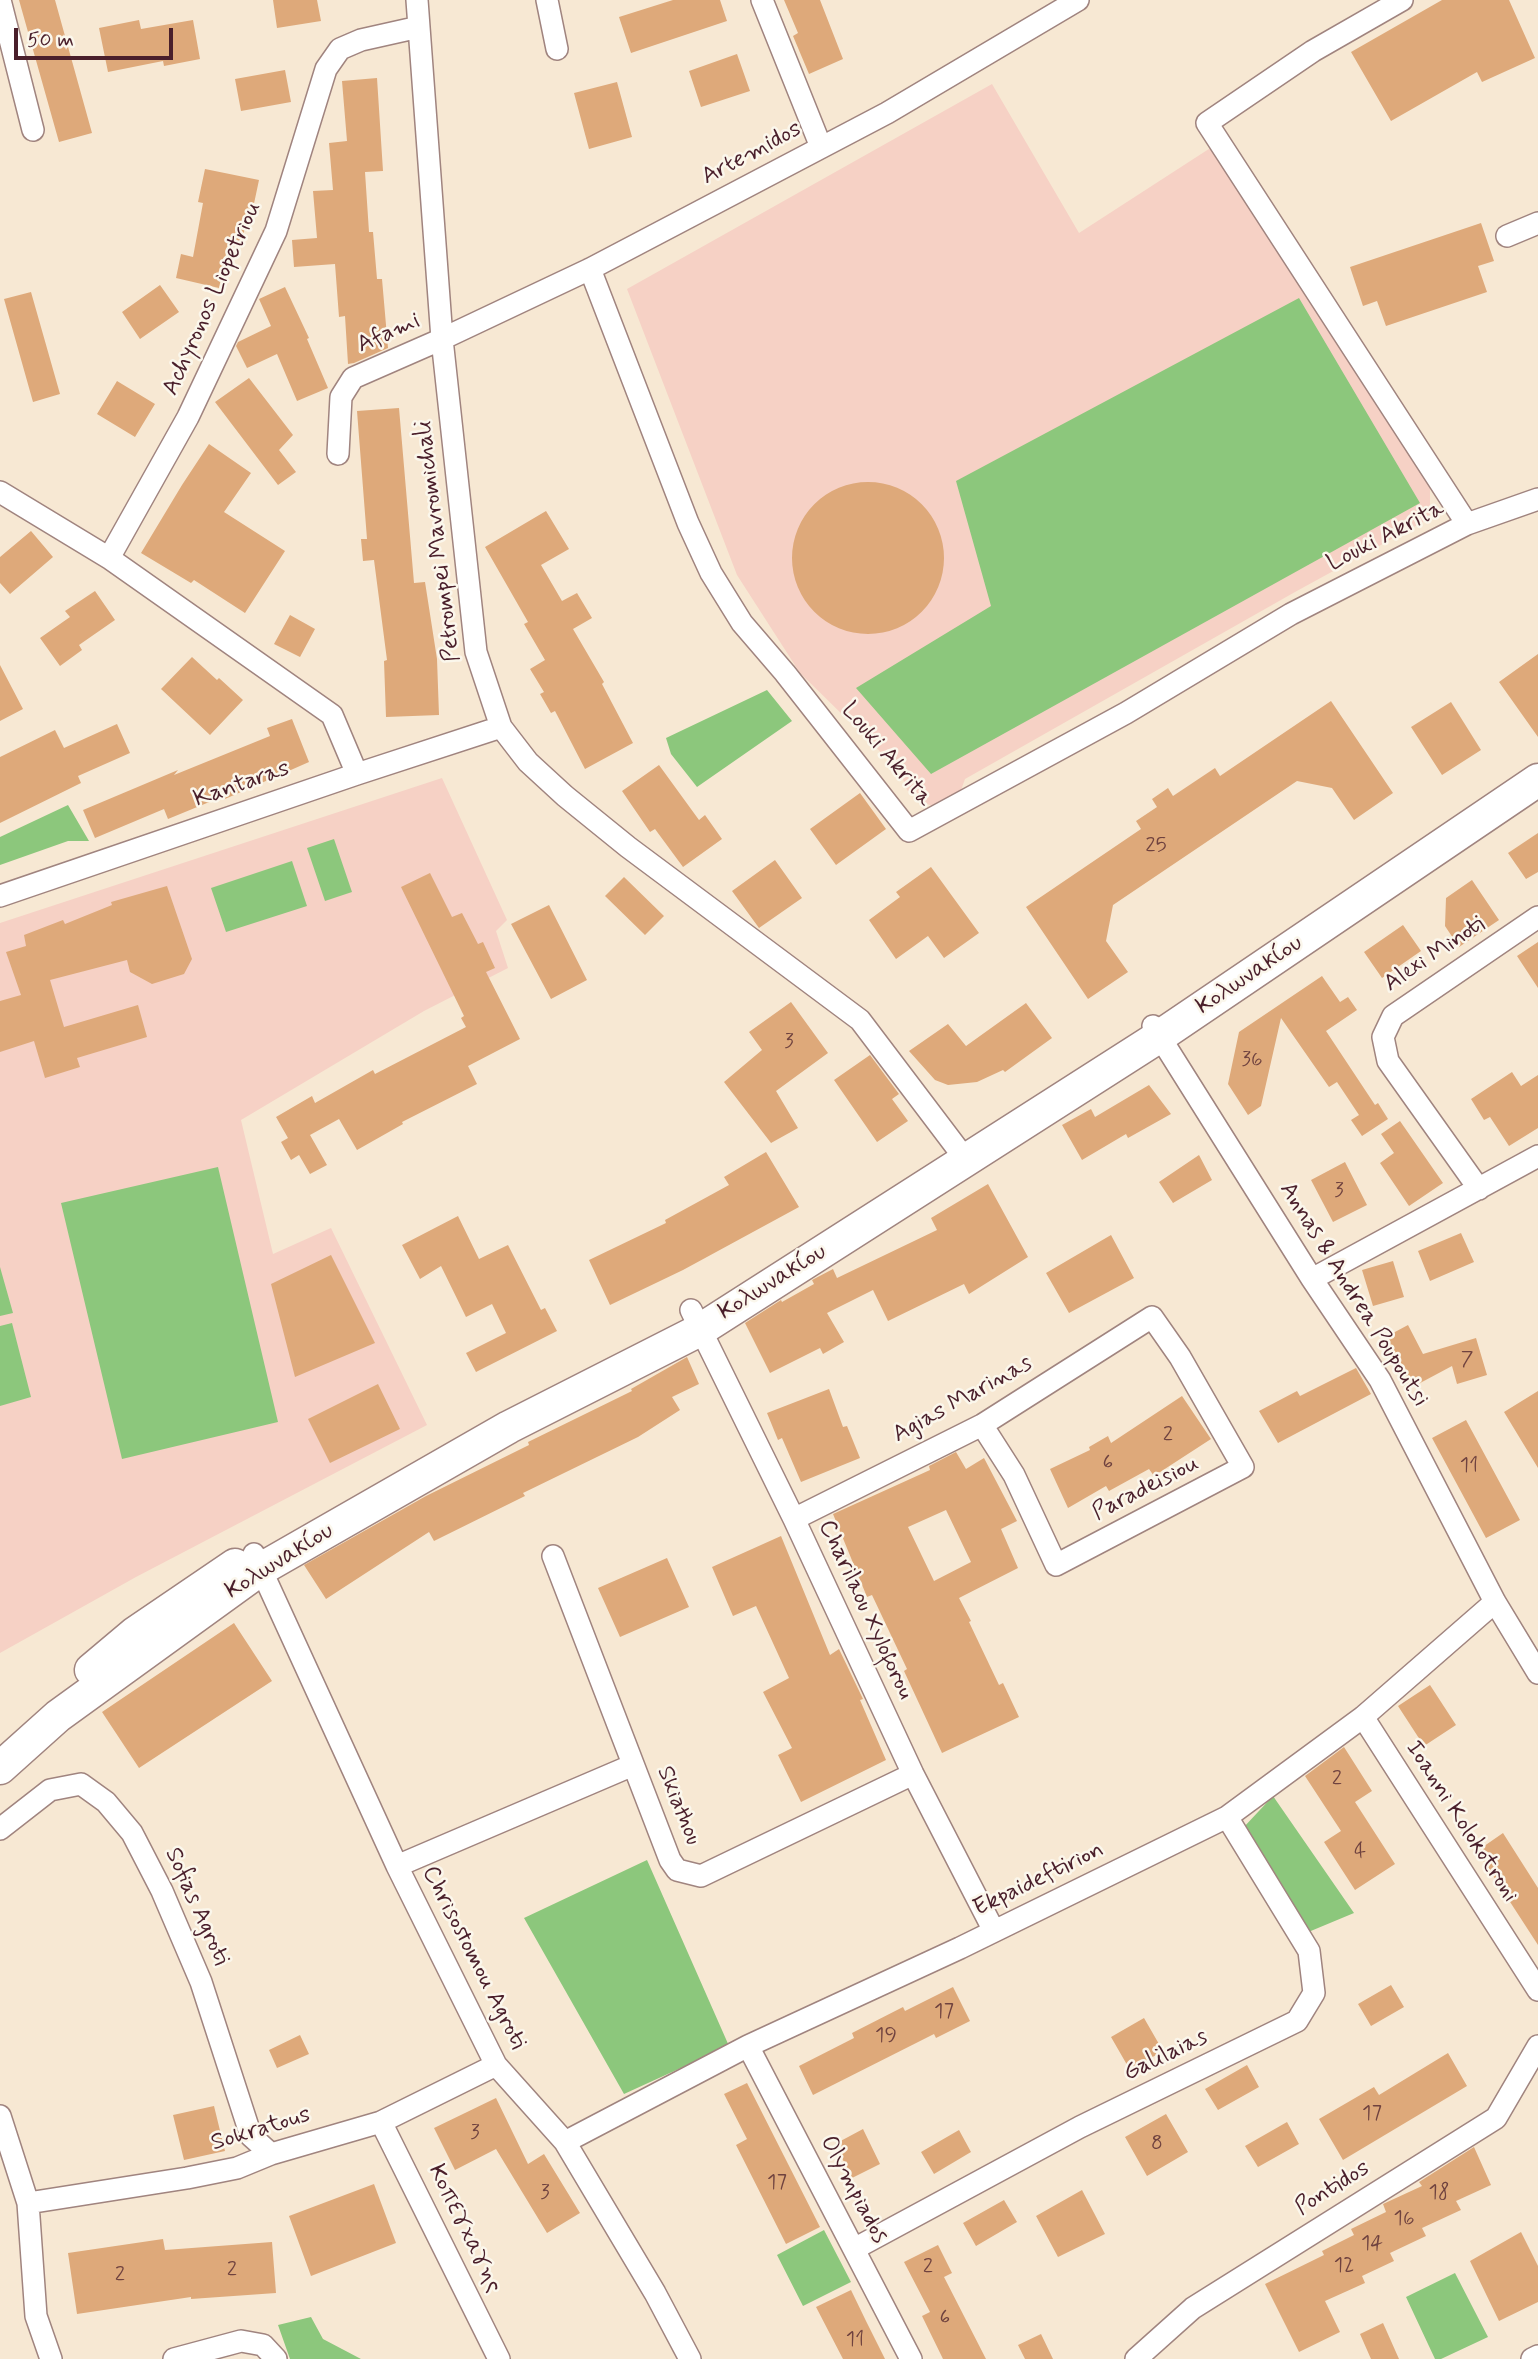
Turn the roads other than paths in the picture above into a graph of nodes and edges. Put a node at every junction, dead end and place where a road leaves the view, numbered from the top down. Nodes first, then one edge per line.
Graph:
1 (0, 0) edge
2 (417, 0) edge
3 (547, 0) edge
4 (762, 0) edge
5 (1078, 0) edge
6 (1402, 0) edge
7 (419, 27) junction
8 (557, 49) dead end
9 (33, 130) dead end
10 (821, 147) junction
11 (1538, 223) edge
12 (1507, 236) dead end
13 (590, 269) junction
14 (442, 339) junction
15 (338, 454) dead end
16 (0, 492) edge
17 (1538, 499) edge
18 (1467, 524) junction
19 (109, 558) junction
20 (501, 727) junction
21 (1538, 764) edge
22 (357, 774) junction
23 (1538, 780) edge
24 (0, 896) edge
25 (1538, 917) edge
26 (1156, 1031) junction
27 (962, 1154) junction
28 (1538, 1156) edge
29 (1479, 1189) junction
30 (1312, 1279) junction
31 (1152, 1317) joint
32 (695, 1320) junction
33 (982, 1425) junction
34 (794, 1519) junction
35 (553, 1556) dead end
36 (258, 1561) junction
37 (1495, 1602) junction
38 (1538, 1674) edge
39 (1363, 1717) junction
40 (0, 1749) edge
41 (633, 1765) junction
42 (0, 1768) edge
43 (913, 1774) junction
44 (1227, 1817) junction
45 (0, 1829) edge
46 (397, 1866) junction
47 (993, 1931) junction
48 (1538, 1990) edge
49 (748, 2046) junction
50 (1538, 2046) edge
51 (496, 2065) junction
52 (0, 2116) edge
53 (381, 2122) junction
54 (565, 2143) junction
55 (271, 2154) junction
56 (28, 2203) junction
57 (854, 2249) junction
58 (1538, 2356) edge
59 (51, 2359) edge
60 (174, 2359) edge
61 (276, 2359) edge
62 (499, 2359) edge
63 (690, 2359) edge
64 (911, 2359) edge
65 (1136, 2359) edge
66 (1532, 2359) edge

1 - 9 street
2 - 7 street, Petrompei Mavromichali
3 - 8 street
4 - 10 street
5 - 10 street, Artemidos
6 - 18 street
7 - 14 street, Petrompei Mavromichali
7 - 19 street, Achyronos Liopetriou
10 - 13 street, Artemidos
11 - 12 street
13 - 14 street, Artemidos
13 - 18 street, Louki Akrita
14 - 15 street, Afami
14 - 20 street, Petrompei Mavromichali
16 - 19 street
17 - 18 street
19 - 22 street
20 - 22 street, Kantaras
20 - 27 street, Petrompei Mavromichali
21 - 26 main road, Κολωνακίου
22 - 24 street, Kantaras
23 - 26 main road, Κολωνακίου
25 - 29 street, Alexi Minoti
26 - 27 main road, Κολωνακίου
26 - 30 street, Annas & Andrea Poupoutsi
27 - 32 main road, Κολωνακίου
28 - 29 street
29 - 30 street
30 - 37 street, Annas & Andrea Poupoutsi
31 - 33 street, Agias Marinas
31 - 33 street, Paradeisiou
32 - 34 street, Charilaou Xyloforou
32 - 36 main road, Κολωνακίου
33 - 34 street, Agias Marinas
34 - 43 street, Charilaou Xyloforou
35 - 41 street, Skiathou
36 - 40 main road, Κολωνακίου
36 - 42 main road, Κολωνακίου
36 - 46 street, Chrisostomou Agroti
37 - 38 street, Annas & Andrea Poupoutsi
37 - 39 street, Ekpaideftirion
39 - 44 street, Ekpaideftirion
39 - 48 street, Ioanni Kolokotroni
41 - 43 street, Skiathou
41 - 46 street
43 - 47 street, Charilaou Xyloforou
44 - 47 street, Ekpaideftirion
44 - 57 street, Galilaias
45 - 55 street, Sofias Agroti
46 - 51 street, Chrisostomou Agroti
47 - 49 street, Ekpaideftirion
49 - 54 street, Ekpaideftirion
49 - 57 street, Olympiados
50 - 65 street, Pontidos
51 - 53 street, Sokratous
51 - 54 street, Chrisostomou Agroti
52 - 56 street
53 - 55 street, Sokratous
53 - 62 street, Κοπεγχαγης
54 - 63 street, Chrisostomou Agroti
55 - 56 street, Sokratous
56 - 59 street
57 - 64 street, Olympiados
58 - 66 street
60 - 61 street

